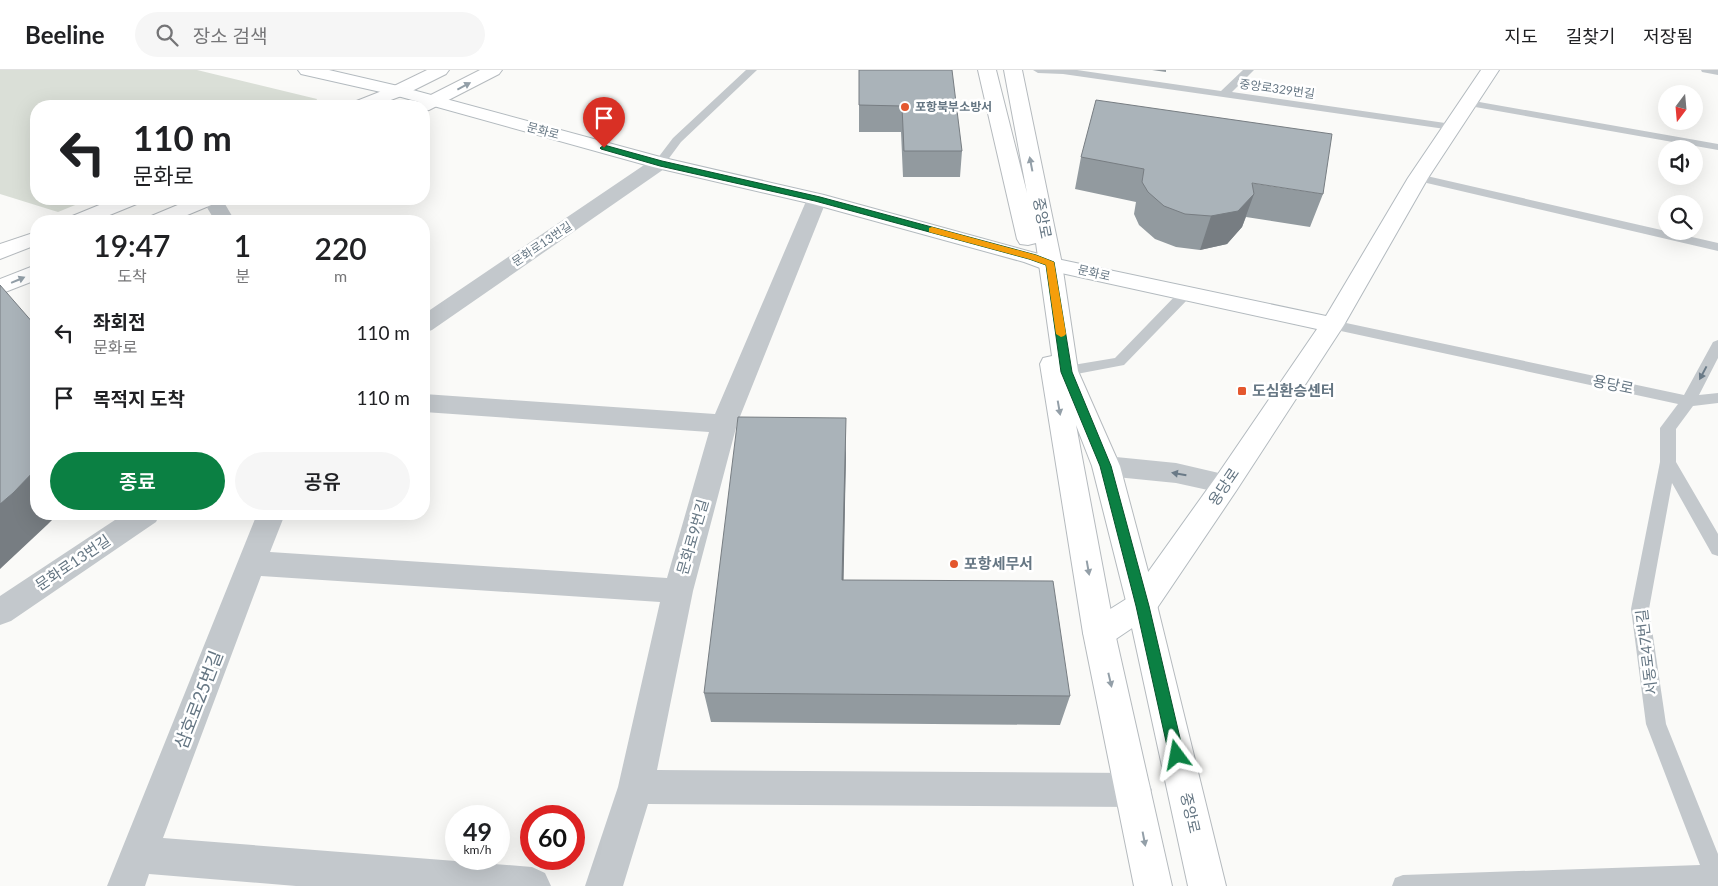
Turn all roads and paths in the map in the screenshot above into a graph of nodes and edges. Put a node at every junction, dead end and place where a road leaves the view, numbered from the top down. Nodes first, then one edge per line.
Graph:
1 (307, 70) edge
2 (440, 70) edge
3 (494, 70) edge
4 (752, 70) edge
5 (987, 70) edge
6 (1013, 70) edge
7 (1038, 70) edge
8 (1249, 70) edge
9 (1490, 70) edge
10 (1706, 70) edge
11 (1718, 72) edge
12 (398, 91) junction
13 (1224, 94) junction
14 (375, 100) edge
15 (419, 100) edge
16 (430, 103) edge
17 (1468, 103) junction
18 (430, 105) edge
19 (1452, 126) junction
20 (1718, 147) edge
21 (660, 163) junction
22 (1418, 178) junction
23 (817, 199) junction
24 (117, 205) edge
25 (196, 205) edge
26 (92, 215) edge
27 (171, 215) edge
28 (30, 240) edge
29 (1718, 247) edge
30 (0, 252) edge
31 (1042, 260) junction
32 (30, 274) edge
33 (0, 287) edge
34 (1185, 294) junction
35 (430, 321) edge
36 (1332, 325) junction
37 (1718, 344) edge
38 (1066, 372) junction
39 (1718, 398) edge
40 (1688, 401) junction
41 (430, 402) edge
42 (724, 424) junction
43 (1668, 462) junction
44 (1106, 466) junction
45 (1226, 484) junction
46 (137, 520) edge
47 (268, 520) edge
48 (1718, 549) edge
49 (250, 563) junction
50 (678, 591) junction
51 (1142, 606) junction
52 (0, 612) edge
53 (1099, 633) junction
54 (636, 787) junction
55 (1134, 790) junction
56 (133, 870) edge
57 (1717, 877) edge
58 (532, 886) edge
59 (604, 886) edge
60 (1153, 886) edge
61 (1207, 886) edge
62 (1403, 886) edge

1 - 12 main road, 문화로
2 - 12 main road
16 -> 3 main road
4 - 21 lane
5 - 31 main road, 중앙로
31 -> 6 main road, 중앙로
7 - 13 lane, 중앙로329번길
8 - 13 lane
9 - 17 main road, 용당로
10 - 11 lane
12 - 14 main road
12 - 15 main road, 문화로
13 - 19 lane, 중앙로329번길
17 - 19 main road, 용당로
17 - 20 lane
18 - 21 main road, 문화로
19 - 22 main road, 용당로
21 - 23 main road, 문화로
21 - 35 street, 문화로13번길
22 - 29 lane
22 - 36 main road, 용당로
23 - 31 main road, 문화로
23 - 42 street, 문화로9번길
24 - 26 main road
25 - 27 main road
28 - 30 main road
31 - 34 main road, 문화로
31 - 38 main road, 중앙로
31 -> 53 main road, 중앙로
33 -> 32 main road
34 - 36 main road, 문화로
34 - 38 lane
36 - 40 lane, 용당로
36 - 45 main road, 용당로
37 -> 40 lane, 서동로47번길
38 - 44 main road, 중앙로
39 - 40 lane, 용당로
40 - 43 lane, 서동로47번길
41 - 42 street
42 - 50 street, 문화로9번길
43 - 48 lane
43 - 57 lane, 서동로47번길
45 -> 44 street
44 - 51 main road, 중앙로
45 - 51 main road, 용당로
46 - 52 street, 문화로13번길
47 - 49 street, 삼호로25번길
49 - 50 street
49 - 56 street, 삼호로25번길
50 - 54 street, 문화로9번길
51 - 53 main road, 용당로
51 - 61 main road, 중앙로
53 -> 55 main road, 중앙로
54 - 55 street
54 - 59 street, 문화로9번길
55 -> 60 main road, 중앙로
56 - 58 street
57 - 62 lane

